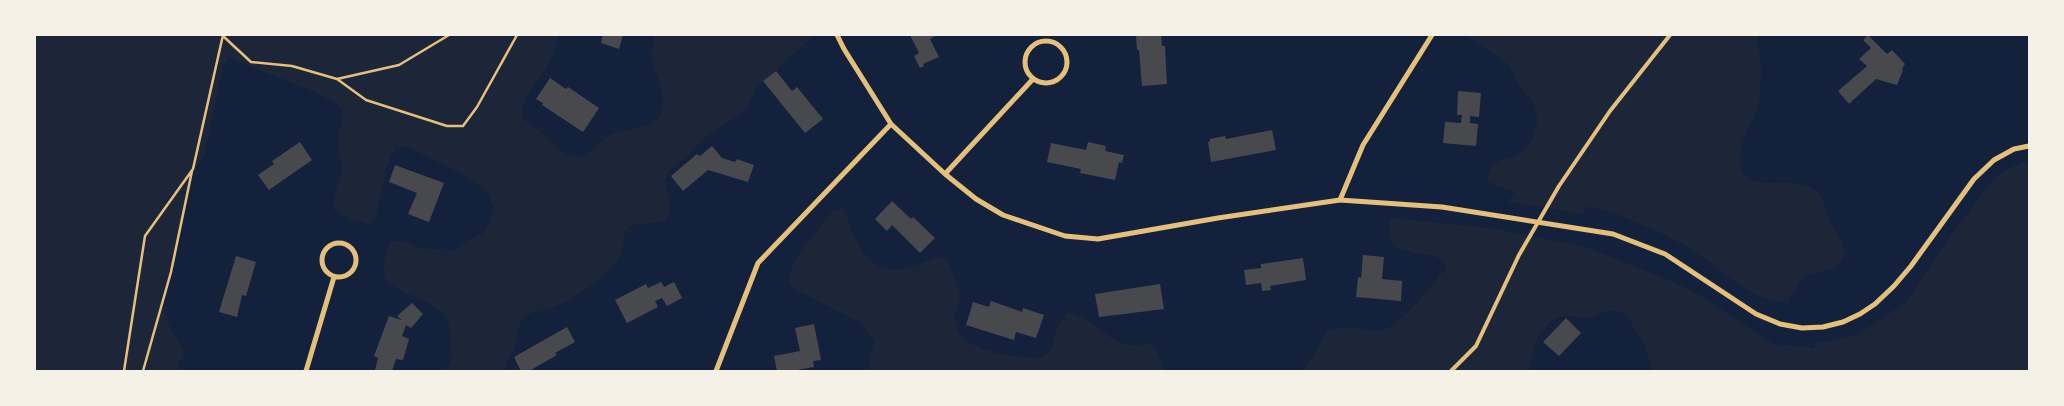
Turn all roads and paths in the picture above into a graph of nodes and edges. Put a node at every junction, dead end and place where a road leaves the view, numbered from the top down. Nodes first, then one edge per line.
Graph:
1 (450, 35) edge
2 (517, 35) edge
3 (837, 35) edge
4 (1432, 35) edge
5 (1670, 35) edge
6 (224, 36) edge
7 (337, 79) junction
8 (1033, 79) junction
9 (891, 124) junction
10 (2029, 146) edge
11 (192, 169) junction
12 (945, 174) junction
13 (1340, 200) junction
14 (1539, 222) junction
15 (334, 276) junction
16 (124, 371) edge
17 (143, 371) edge
18 (306, 371) edge
19 (716, 371) edge
20 (1451, 371) edge

1 - 7 path
2 - 7 path
3 - 9 street
4 - 13 street
5 - 14 lane
6 - 7 path
6 - 11 path
8 - 8 street
8 - 12 street
9 - 12 street
9 - 19 street
10 - 14 street
11 - 16 path
11 - 17 path
12 - 13 street
13 - 14 street
14 - 20 lane
15 - 15 street
15 - 18 street

